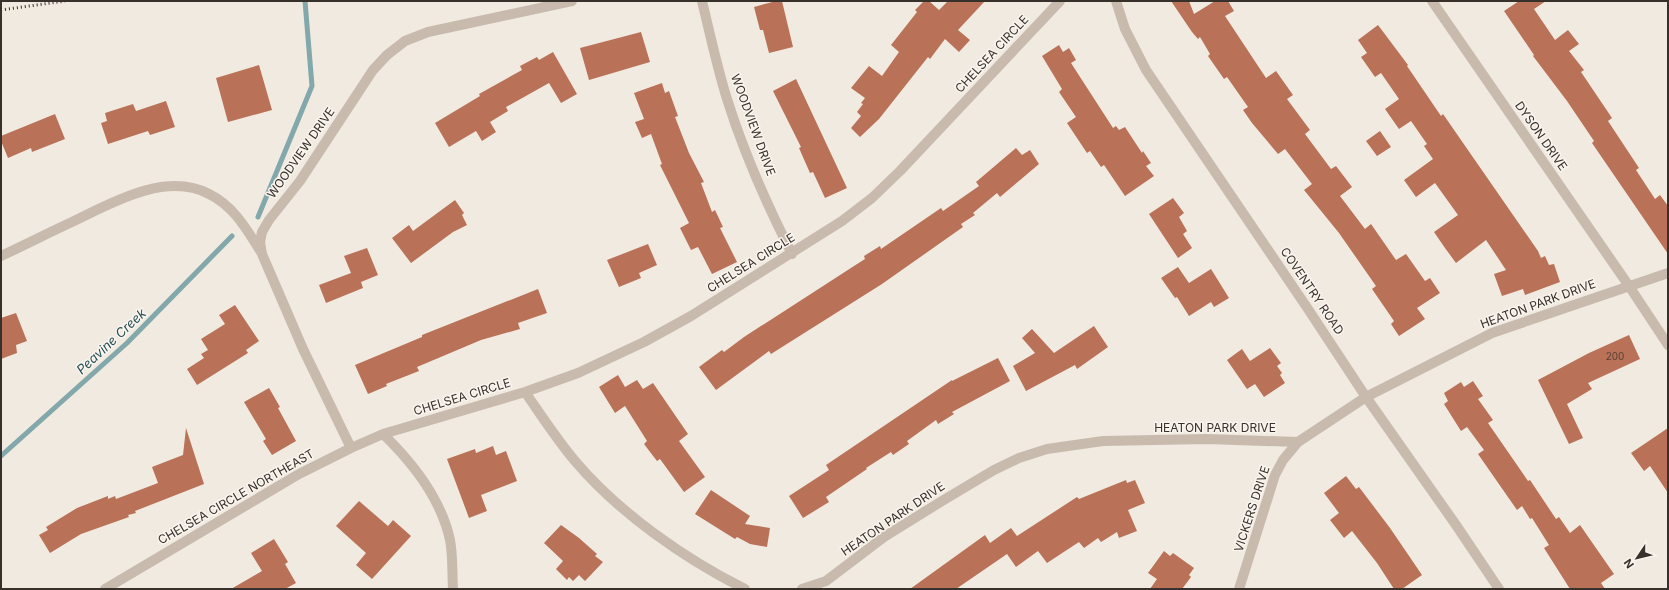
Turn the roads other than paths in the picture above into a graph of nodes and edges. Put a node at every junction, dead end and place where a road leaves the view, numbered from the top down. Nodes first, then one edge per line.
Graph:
1 (572, 1) edge
2 (702, 1) edge
3 (1060, 1) edge
4 (1116, 1) edge
5 (1432, 1) edge
6 (262, 254) junction
7 (792, 254) junction
8 (1, 256) edge
9 (1668, 273) edge
10 (1629, 286) junction
11 (1668, 345) edge
12 (525, 392) junction
13 (1366, 397) junction
14 (383, 434) junction
15 (1298, 442) junction
16 (351, 448) junction
17 (829, 585) edge
18 (105, 589) edge
19 (453, 589) edge
20 (745, 589) edge
21 (802, 589) edge
22 (1240, 589) edge
23 (1499, 589) edge

1 - 6 street, WOODVIEW DRIVE
2 - 7 street, WOODVIEW DRIVE
3 - 7 street, CHELSEA CIRCLE
4 - 13 street, COVENTRY ROAD
5 - 10 street, DYSON DRIVE
6 - 8 street
6 - 16 street, WOODVIEW DRIVE
7 - 12 street, CHELSEA CIRCLE
9 - 10 street, HEATON PARK DRIVE
10 - 11 street, DYSON DRIVE
10 - 13 street, HEATON PARK DRIVE
12 - 14 street, CHELSEA CIRCLE
12 - 20 street
13 - 15 street, HEATON PARK DRIVE
13 - 23 street, COVENTRY ROAD
14 - 16 street, CHELSEA CIRCLE NORTHEAST
14 - 19 street
15 - 17 street, HEATON PARK DRIVE
15 - 22 street, VICKERS DRIVE
16 - 18 street, CHELSEA CIRCLE NORTHEAST
17 - 21 street, HEATON PARK DRIVE

